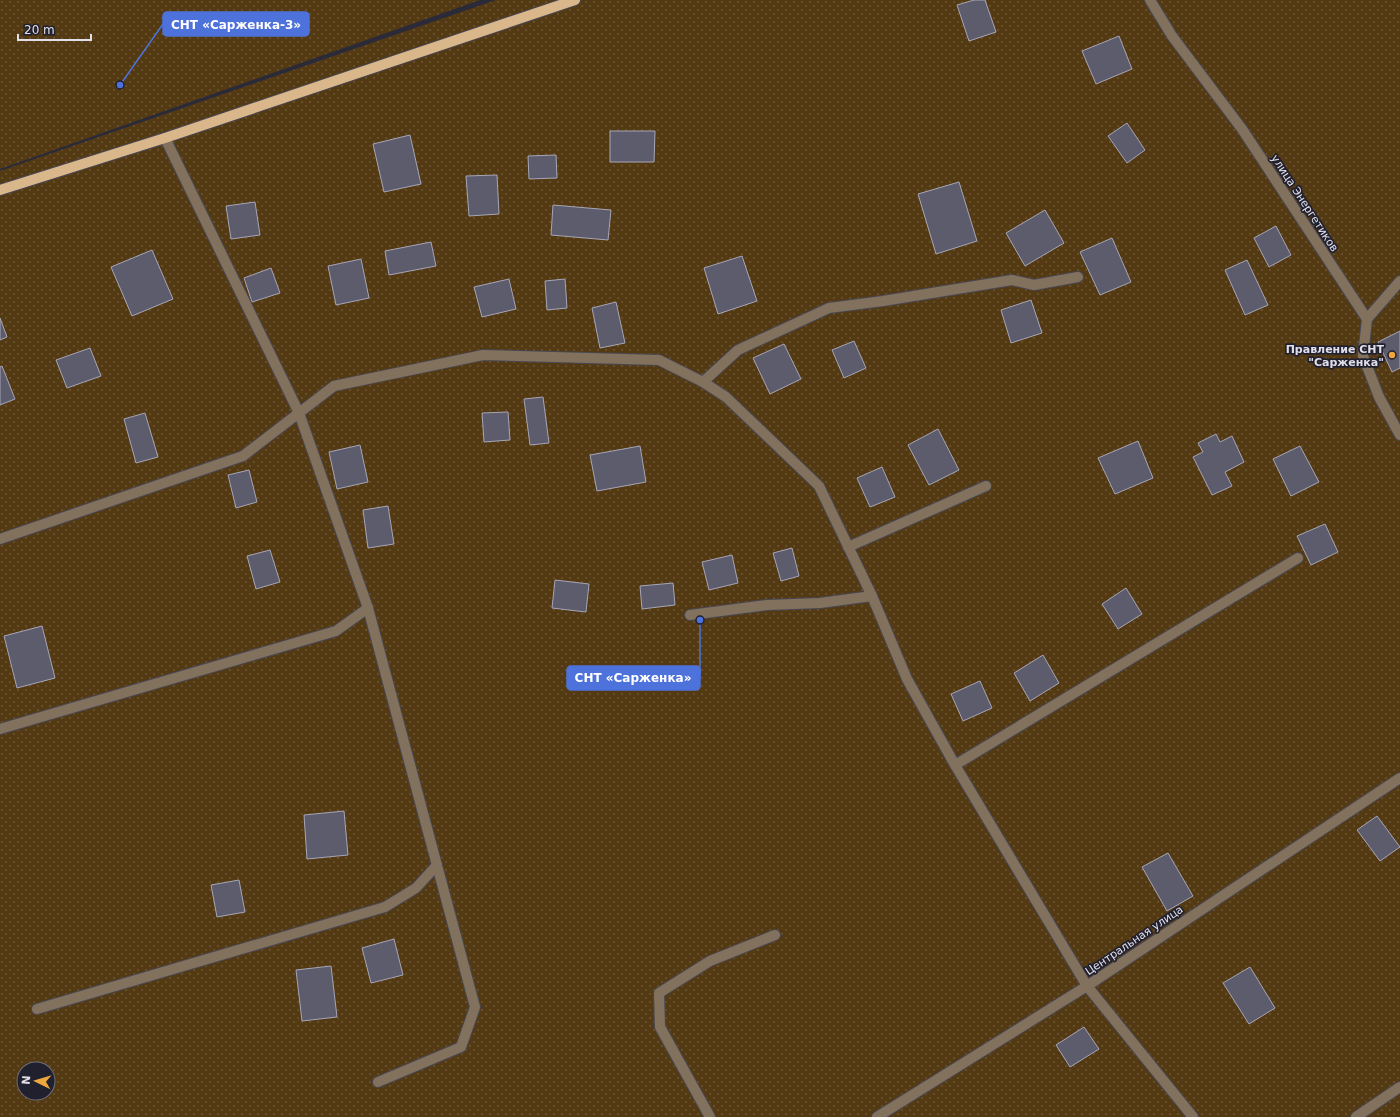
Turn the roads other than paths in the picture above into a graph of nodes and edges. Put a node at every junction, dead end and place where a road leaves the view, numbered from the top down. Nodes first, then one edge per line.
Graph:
1 (574, 0) edge
2 (1150, 0) edge
3 (165, 138) junction
4 (0, 190) edge
5 (1078, 277) dead end
6 (1400, 281) edge
7 (1366, 319) junction
8 (703, 382) junction
9 (299, 413) junction
10 (1400, 435) edge
11 (986, 486) dead end
12 (0, 539) edge
13 (848, 548) junction
14 (1298, 558) dead end
15 (872, 596) junction
16 (368, 608) junction
17 (690, 615) dead end
18 (0, 729) edge
19 (955, 765) junction
20 (1400, 778) edge
21 (437, 865) junction
22 (775, 935) dead end
23 (1087, 986) junction
24 (37, 1009) dead end
25 (378, 1082) dead end
26 (1400, 1087) edge
27 (710, 1117) edge
28 (877, 1117) edge
29 (1193, 1117) edge
30 (1356, 1117) edge

1 - 3 main road
2 - 7 street, улица Энергетиков
3 - 4 main road
3 - 9 street
5 - 8 street
6 - 7 street
7 - 10 street
8 - 9 street
8 - 13 street
9 - 12 street
9 - 16 street
11 - 13 street
13 - 15 street
14 - 19 street
15 - 17 street
15 - 19 street
16 - 18 street
16 - 21 street
19 - 23 street
20 - 23 street, Центральная улица
21 - 24 street
21 - 25 street
22 - 27 street
23 - 28 street, Центральная улица
23 - 29 street
26 - 30 street

